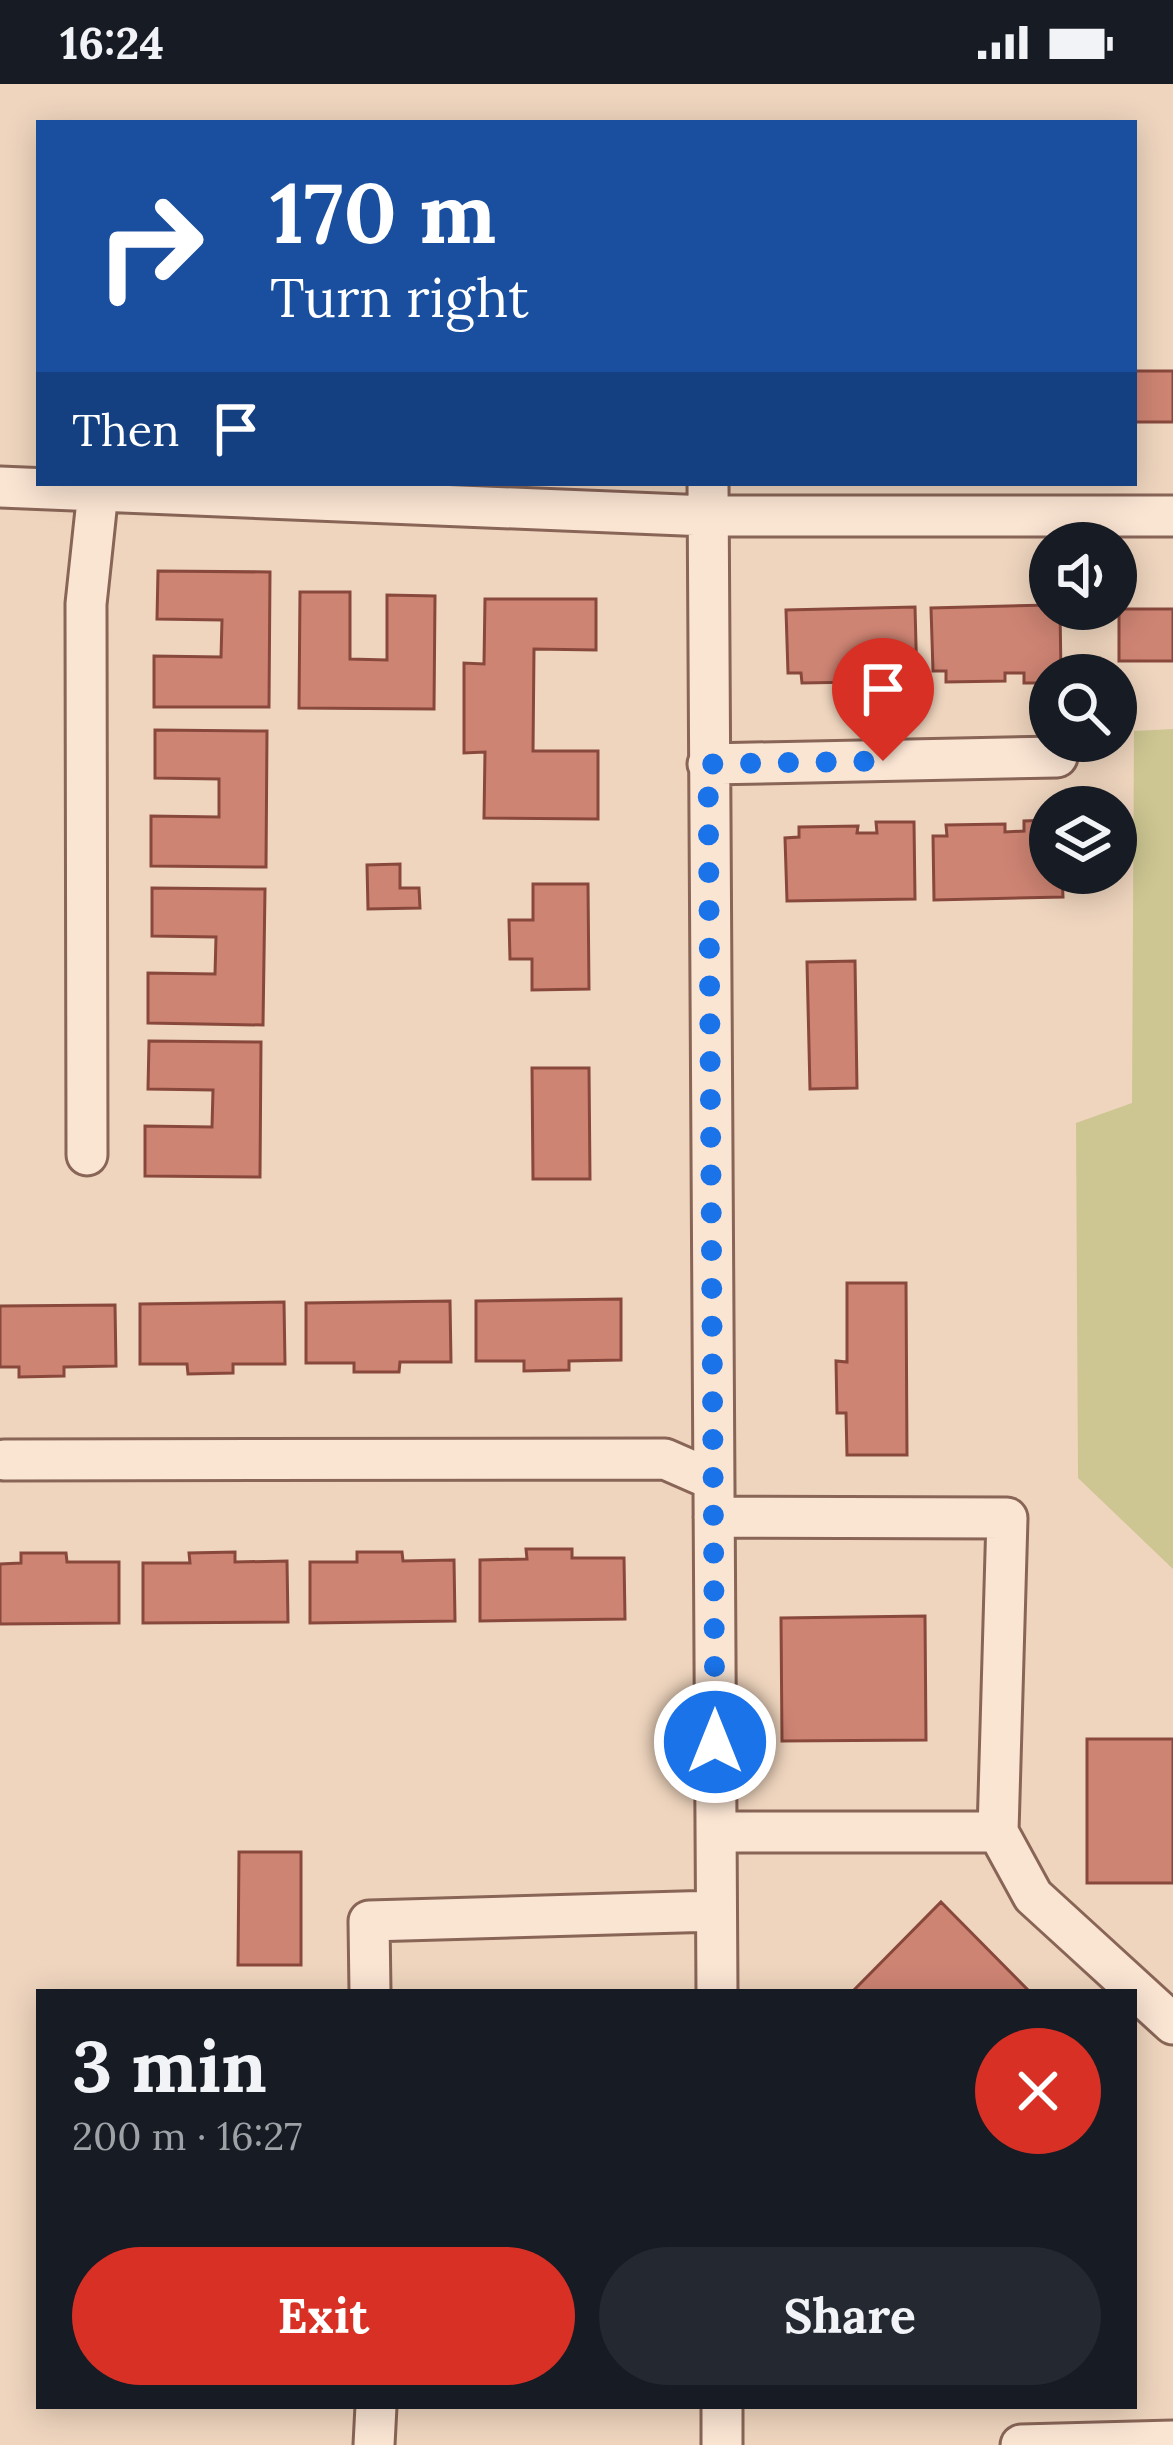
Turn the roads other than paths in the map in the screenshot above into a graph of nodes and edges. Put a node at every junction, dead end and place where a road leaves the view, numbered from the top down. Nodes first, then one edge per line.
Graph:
1 (0, 487) edge
2 (98, 491) junction
3 (707, 500) edge
4 (1173, 516) edge
5 (1029, 758) edge
6 (708, 764) junction
7 (87, 1155) dead end
8 (4, 1460) dead end
9 (713, 1499) junction
10 (716, 1832) junction
11 (998, 1832) junction
12 (716, 1911) junction
13 (370, 1989) edge
14 (717, 1989) edge
15 (1134, 1989) edge
16 (1137, 1991) edge
17 (1173, 2024) edge
18 (376, 2409) edge
19 (722, 2409) edge
20 (1173, 2441) edge
21 (374, 2445) edge
22 (722, 2445) edge
23 (1021, 2445) edge

1 - 2 street
2 - 3 street
2 - 7 street
3 - 4 street
3 - 6 street
5 - 6 street
6 - 9 street
8 - 9 street
9 - 10 street
9 - 11 street
10 - 11 street
10 - 12 street
11 - 15 street
12 - 13 street
12 - 14 street
16 - 17 street
18 - 21 street
19 - 22 street
20 - 23 street

